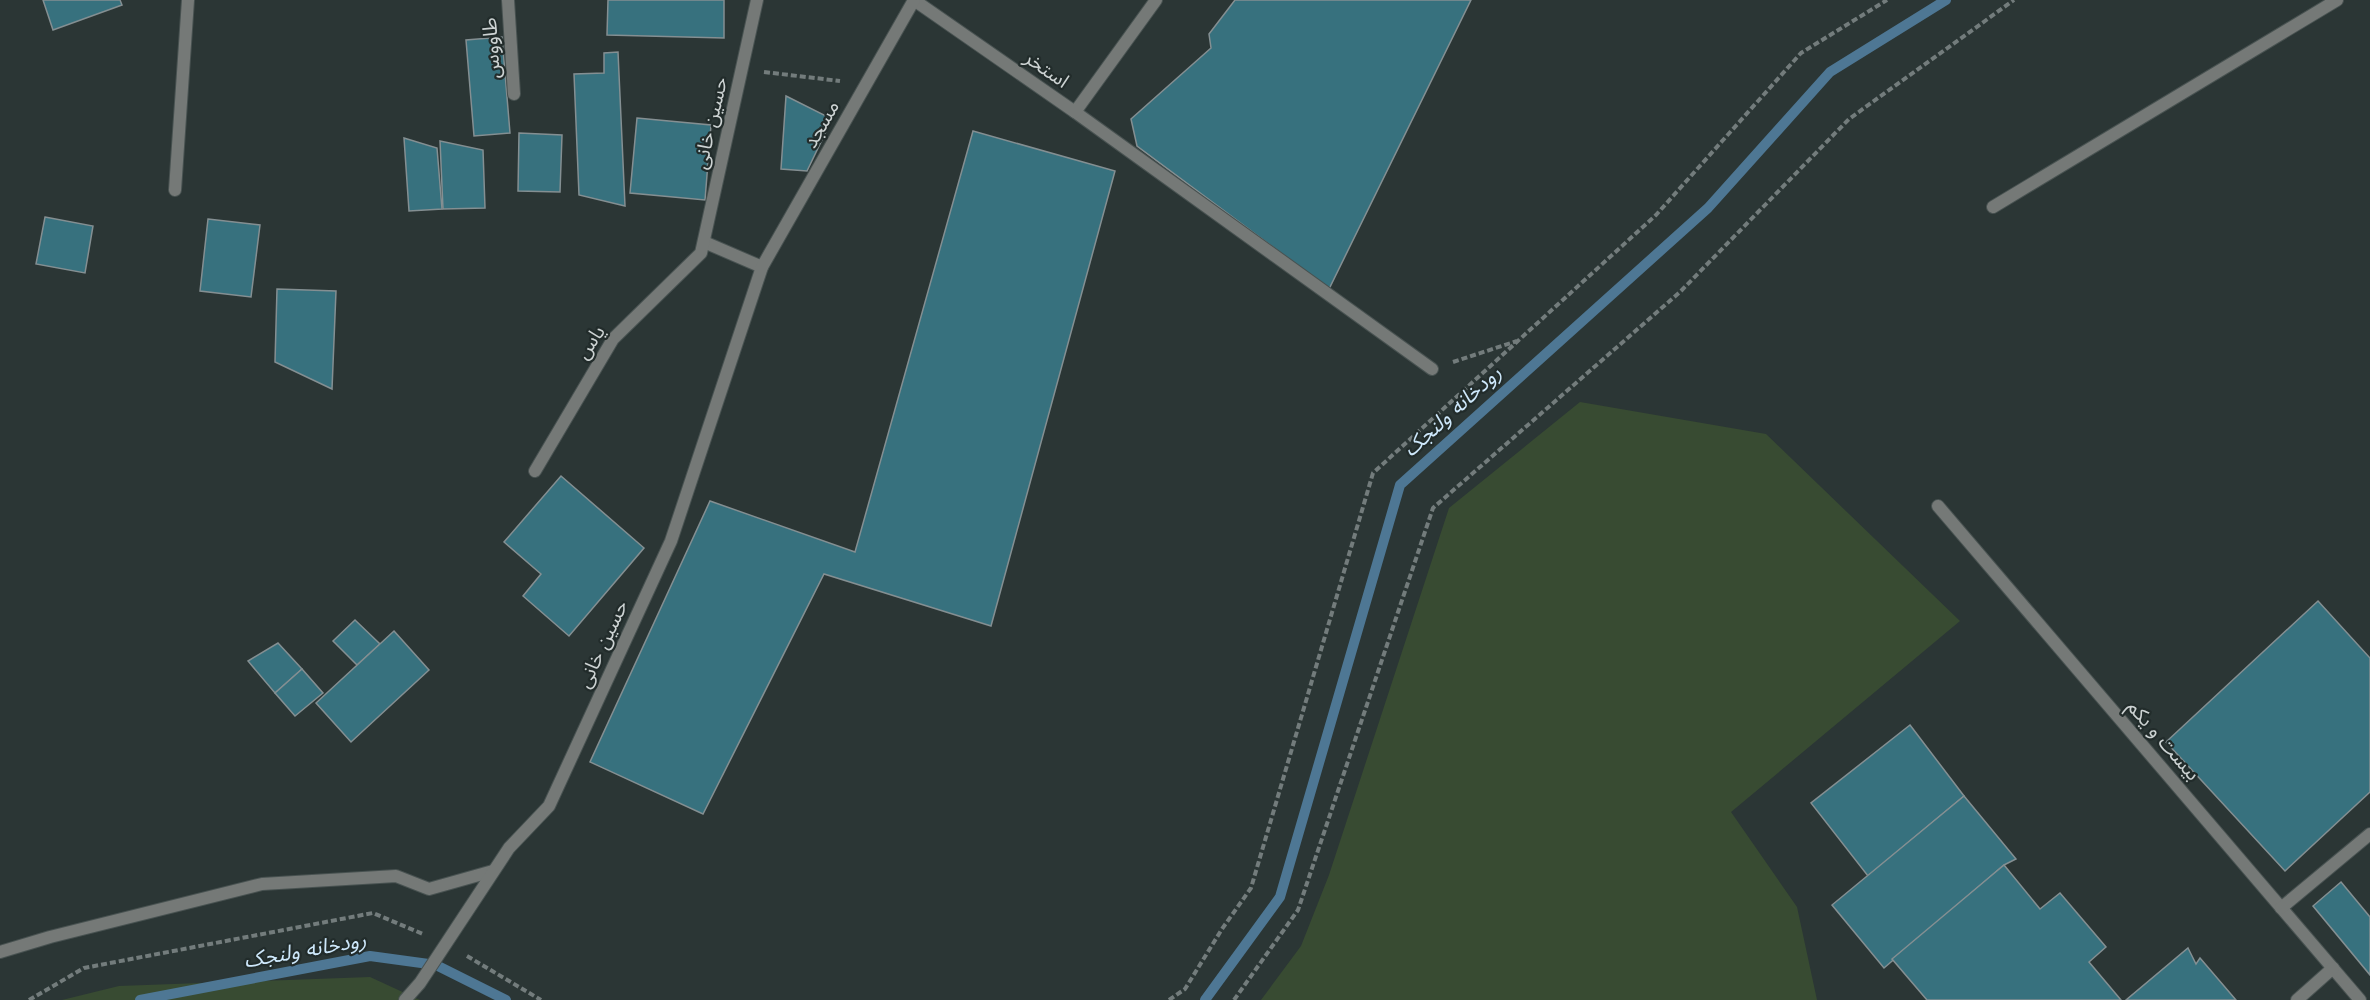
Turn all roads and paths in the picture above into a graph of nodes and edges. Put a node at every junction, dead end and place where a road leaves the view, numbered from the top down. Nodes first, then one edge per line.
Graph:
1 (188, 0) edge
2 (508, 0) edge
3 (757, 0) edge
4 (914, 0) edge
5 (1156, 0) edge
6 (1887, 0) edge
7 (2014, 0) edge
8 (2337, 0) edge
9 (742, 70) junction
10 (866, 84) junction
11 (513, 94) dead end
12 (1075, 112) junction
13 (175, 190) dead end
14 (1993, 207) dead end
15 (702, 248) junction
16 (762, 267) junction
17 (1518, 341) junction
18 (1432, 369) joint
19 (535, 471) dead end
20 (1938, 506) dead end
21 (2370, 834) edge
22 (493, 871) junction
23 (2281, 908) junction
24 (444, 948) junction
25 (0, 952) edge
26 (2333, 968) junction
27 (29, 1000) edge
28 (405, 1000) edge
29 (541, 1000) edge
30 (1169, 1000) edge
31 (1233, 1000) edge
32 (2297, 1000) edge
33 (2360, 1000) edge

1 - 13 street
2 - 11 street, طاووس
3 - 9 street, حسین خانی
4 - 10 street, مسجد
4 - 12 street, استخر
5 - 12 street, استخر
6 - 17 path
7 - 31 path
8 - 14 street
9 - 10 path
9 - 15 street, حسین خانی
10 - 16 street, مسجد
12 - 18 street
15 - 16 street
15 - 19 street, یاس
16 - 22 street, حسین خانی
17 - 18 path
17 - 30 path
20 - 23 street, بیست و یکم
21 - 23 street
22 - 24 street, حسین خانی
22 - 25 street
23 - 26 street, بیست و یکم
24 - 27 path
24 - 28 street, حسین خانی
24 - 29 path
26 - 32 street
26 - 33 street, بیست و یکم

